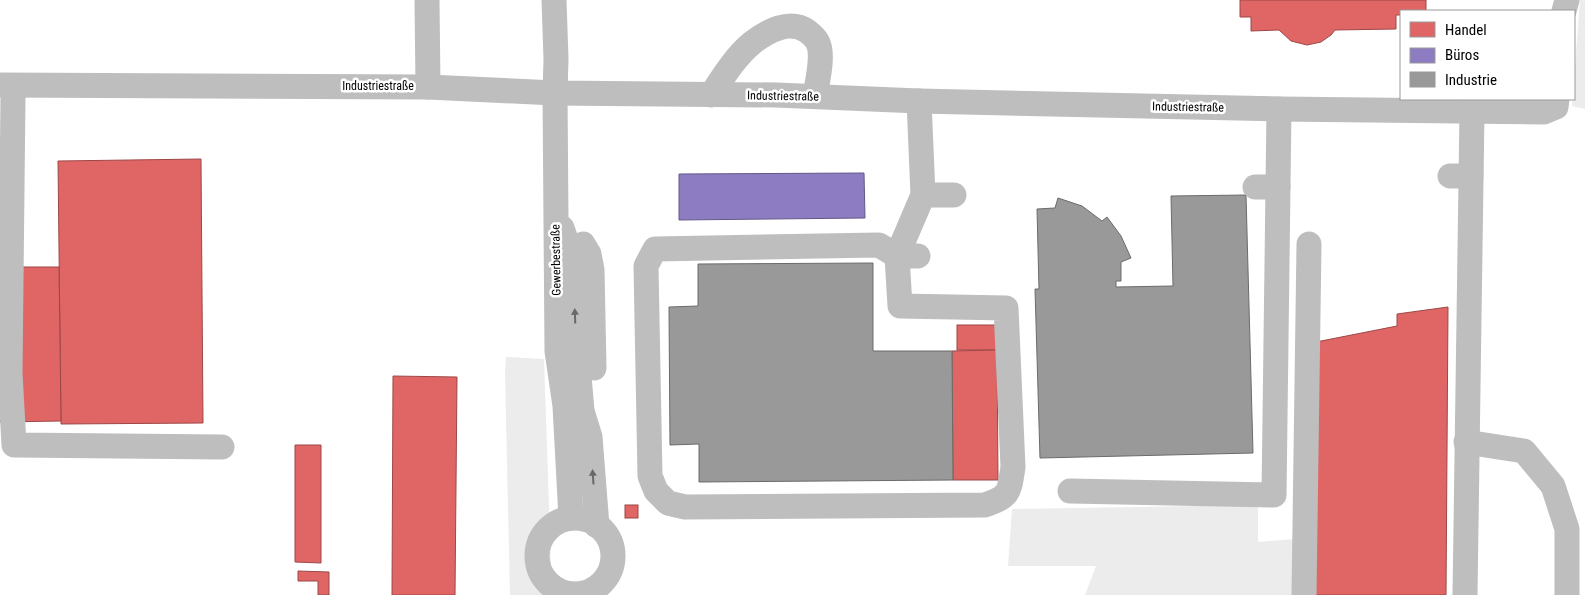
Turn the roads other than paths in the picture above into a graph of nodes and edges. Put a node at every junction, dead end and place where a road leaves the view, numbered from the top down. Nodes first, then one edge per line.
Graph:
1 (427, 0) edge
2 (554, 0) edge
3 (428, 87) junction
4 (7, 91) edge
5 (554, 93) junction
6 (711, 95) junction
7 (815, 96) junction
8 (1557, 100) edge
9 (919, 101) junction
10 (1279, 109) junction
11 (1472, 112) junction
12 (923, 195) junction
13 (954, 195) dead end
14 (556, 209) junction
15 (1309, 244) dead end
16 (907, 256) junction
17 (1466, 442) junction
18 (222, 447) dead end
19 (1070, 491) dead end
20 (571, 518) junction
21 (597, 526) junction
22 (565, 594) edge
23 (1304, 595) edge
24 (1465, 595) edge
25 (1567, 595) edge

1 - 3 street
2 - 5 street, Gewerbestraße
3 - 4 street, Industriestraße
3 - 5 street, Industriestraße
4 - 18 street
5 - 6 street, Industriestraße
5 - 14 street, Gewerbestraße
6 - 7 street, Industriestraße
6 - 7 street
7 - 9 street, Industriestraße
8 - 11 street, Industriestraße
9 - 10 street, Industriestraße
9 - 12 street
10 - 11 street, Industriestraße
10 - 19 street
11 - 17 street
12 - 13 street
12 - 16 street
14 - 20 street, Gewerbestraße
21 -> 14 street
15 - 23 street
16 - 16 street
17 - 24 street
17 - 25 street
20 - 21 street
20 - 22 street
21 - 22 street

